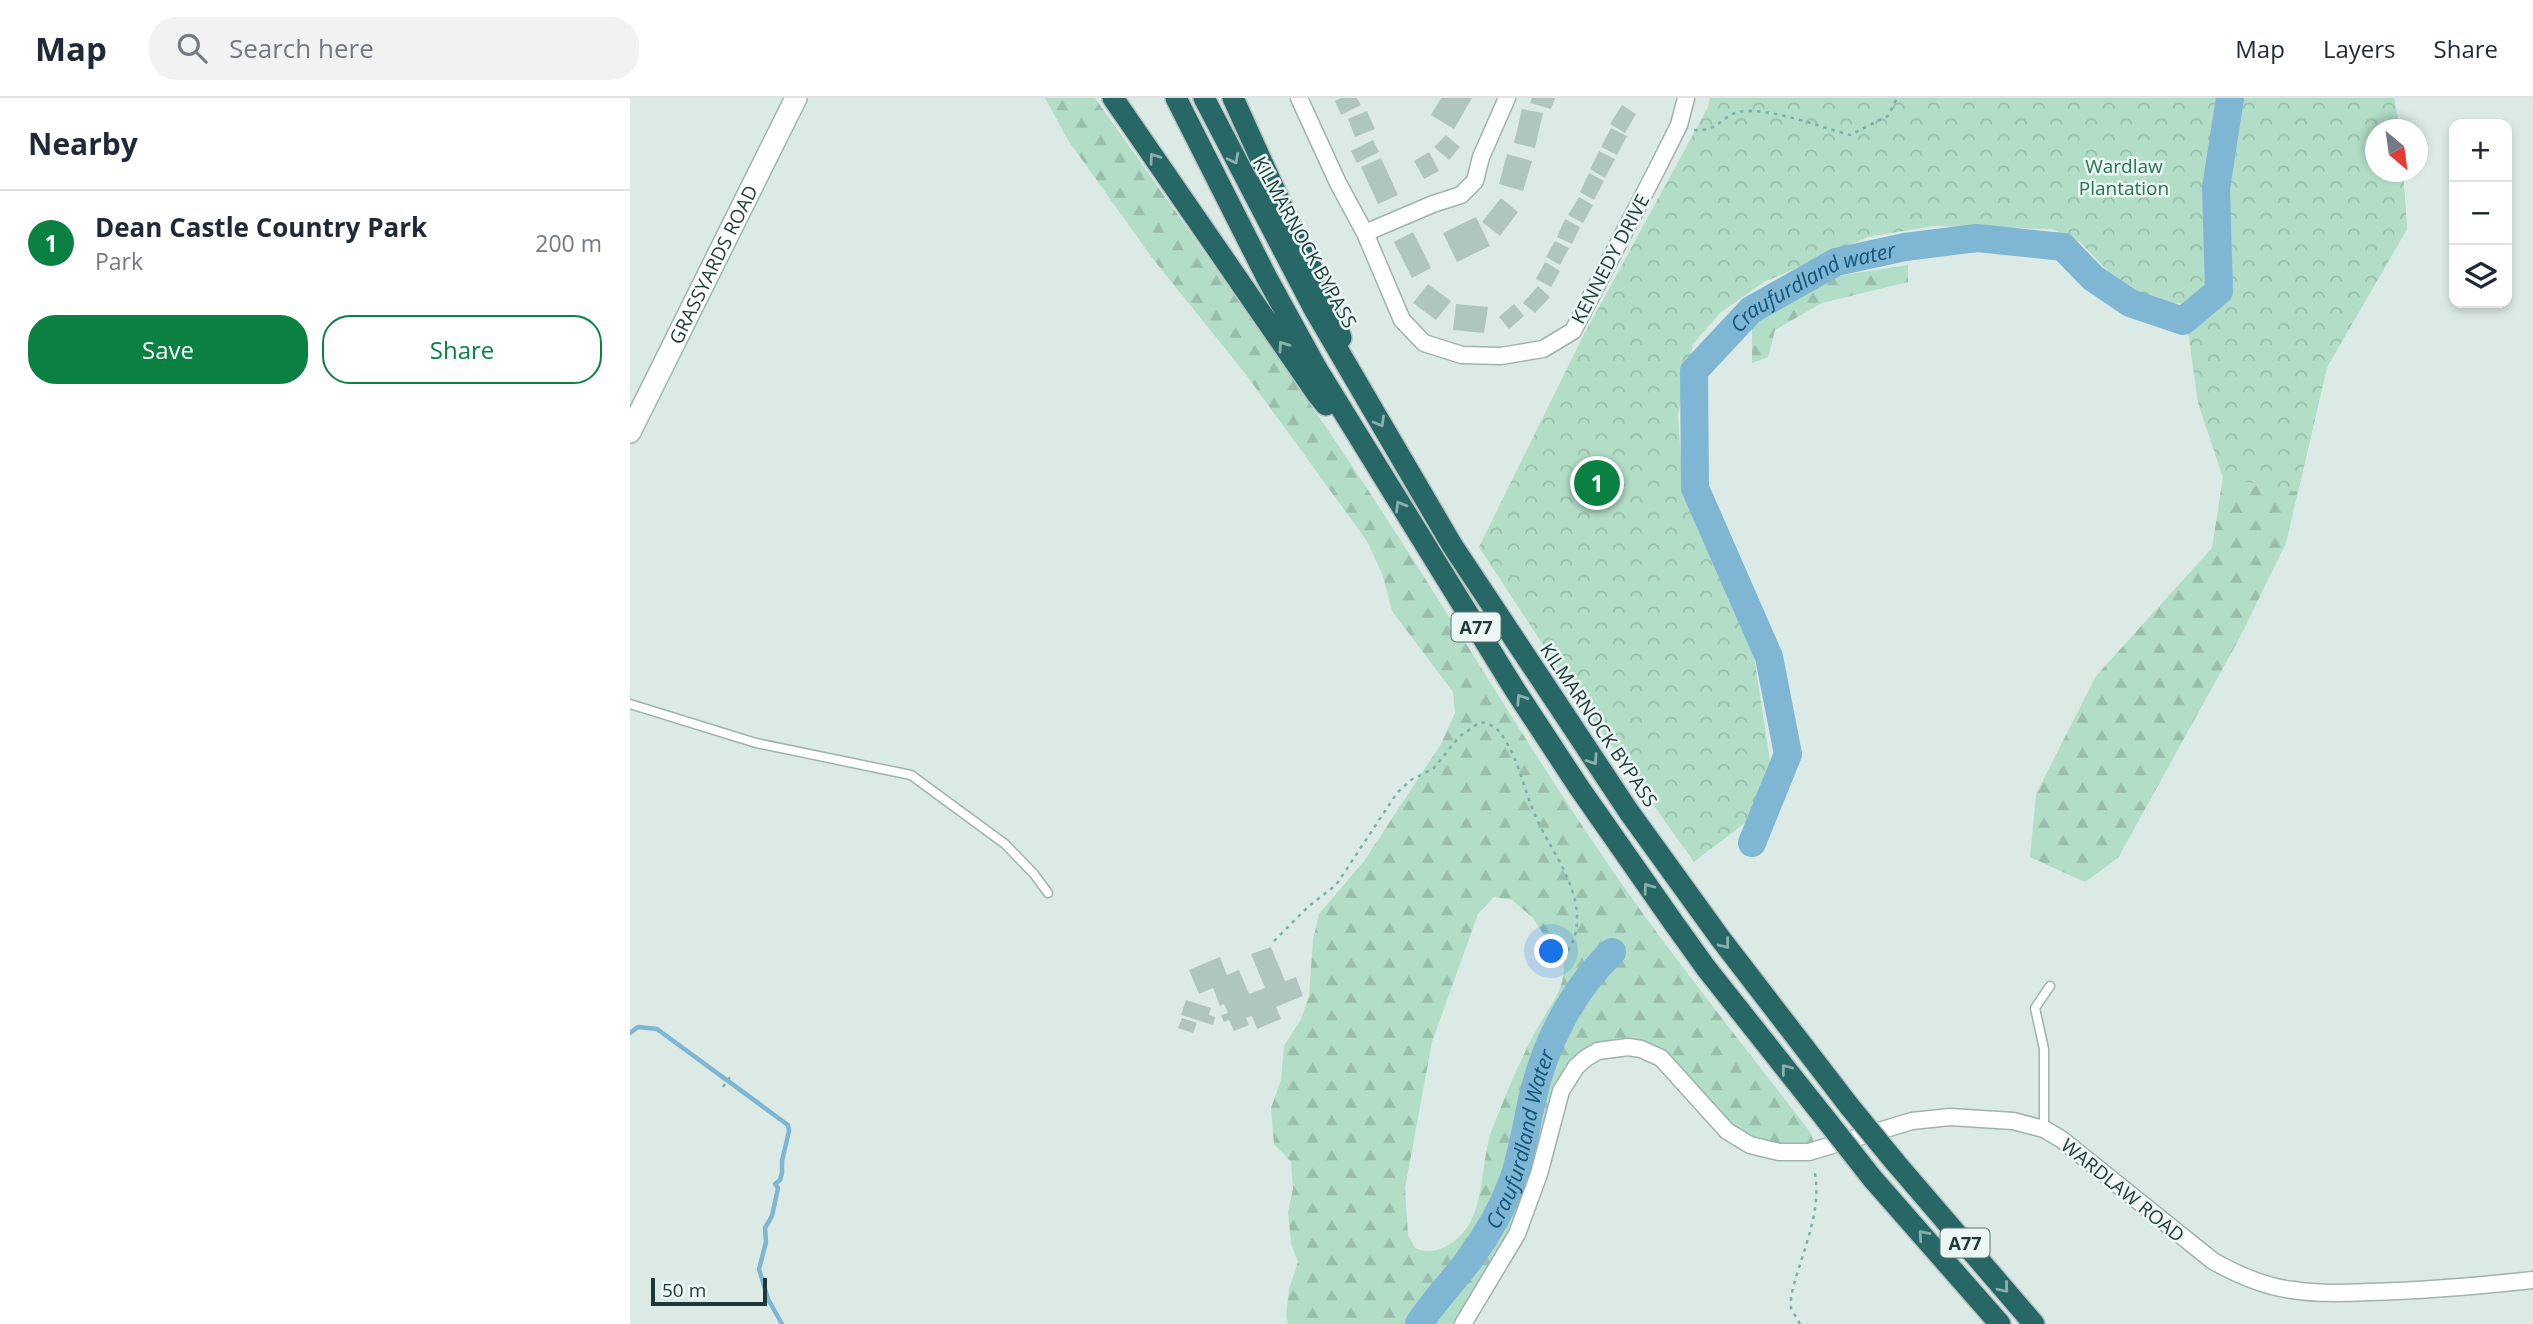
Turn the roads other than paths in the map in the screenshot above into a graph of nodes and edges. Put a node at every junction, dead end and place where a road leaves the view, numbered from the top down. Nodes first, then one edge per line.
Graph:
1 (796, 98) edge
2 (1113, 98) edge
3 (1176, 98) edge
4 (1204, 98) edge
5 (1233, 98) edge
6 (1299, 98) edge
7 (1507, 98) edge
8 (1686, 98) edge
9 (1365, 233) junction
10 (1354, 377) junction
11 (630, 432) edge
12 (1357, 436) junction
13 (630, 704) edge
14 (1048, 893) dead end
15 (2050, 986) dead end
16 (2044, 1129) junction
17 (2533, 1280) edge
18 (1463, 1324) edge
19 (2000, 1324) edge
20 (2034, 1324) edge

1 - 11 street, GRASSYARDS ROAD
12 -> 2 highway, A77
3 - 12 highway, A77
4 -> 10 highway, KILMARNOCK BYPASS / A77
5 - 10 highway, A77
6 - 9 street, KENNEDY DRIVE
7 - 9 street
8 - 9 street, KENNEDY DRIVE
10 -> 20 highway, KILMARNOCK BYPASS / A77, bridge
19 -> 12 highway, A77, bridge
13 - 14 lane
15 - 16 lane
16 - 17 street, WARDLAW ROAD
16 - 18 street, WARDLAW ROAD

